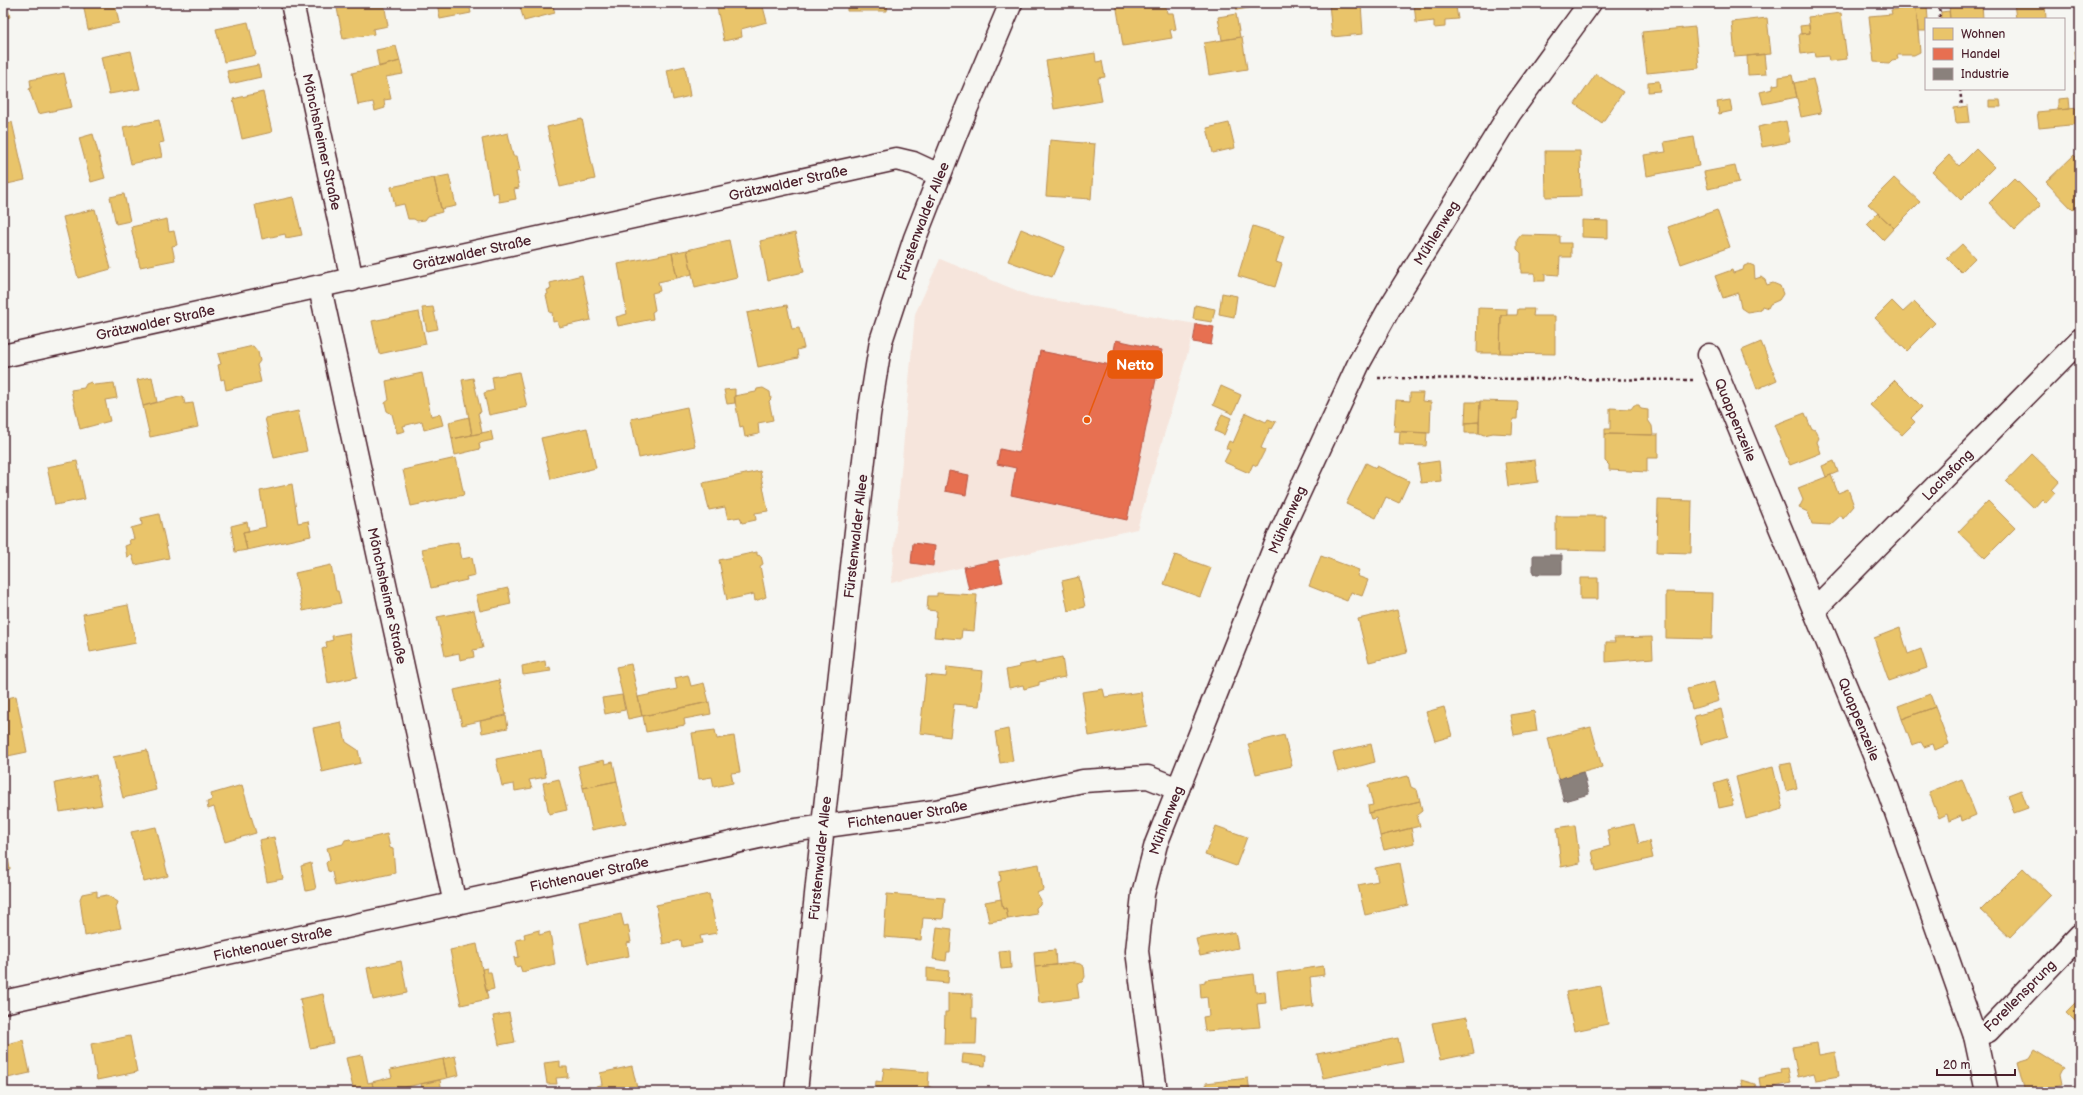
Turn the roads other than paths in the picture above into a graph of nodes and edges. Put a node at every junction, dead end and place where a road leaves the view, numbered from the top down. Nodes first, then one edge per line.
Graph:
1 (292, 3) edge
2 (1011, 3) edge
3 (1590, 3) edge
4 (939, 175) junction
5 (352, 280) junction
6 (320, 288) junction
7 (2080, 340) edge
8 (1709, 355) dead end
9 (3, 356) edge
10 (1814, 610) junction
11 (1178, 789) junction
12 (823, 825) junction
13 (455, 904) junction
14 (2080, 935) edge
15 (3, 1002) edge
16 (1975, 1036) junction
17 (796, 1092) edge
18 (1156, 1092) edge
19 (1987, 1092) edge

1 - 5 street, Mönchsheimer Straße
2 - 4 street, Fürstenwalder Allee
3 - 11 street, Mühlenweg
4 - 5 street, Grätzwalder Straße
4 - 12 street, Fürstenwalder Allee
5 - 6 street, Grätzwalder Straße
6 - 9 street, Grätzwalder Straße
6 - 13 street, Mönchsheimer Straße
7 - 10 street, Lachsfang
8 - 10 street, Quappenzeile
10 - 16 street, Quappenzeile
11 - 12 street, Fichtenauer Straße
11 - 18 street, Mühlenweg
12 - 13 street, Fichtenauer Straße
12 - 17 street, Fürstenwalder Allee
13 - 15 street, Fichtenauer Straße
14 - 16 street, Forellensprung
16 - 19 street, Quappenzeile

